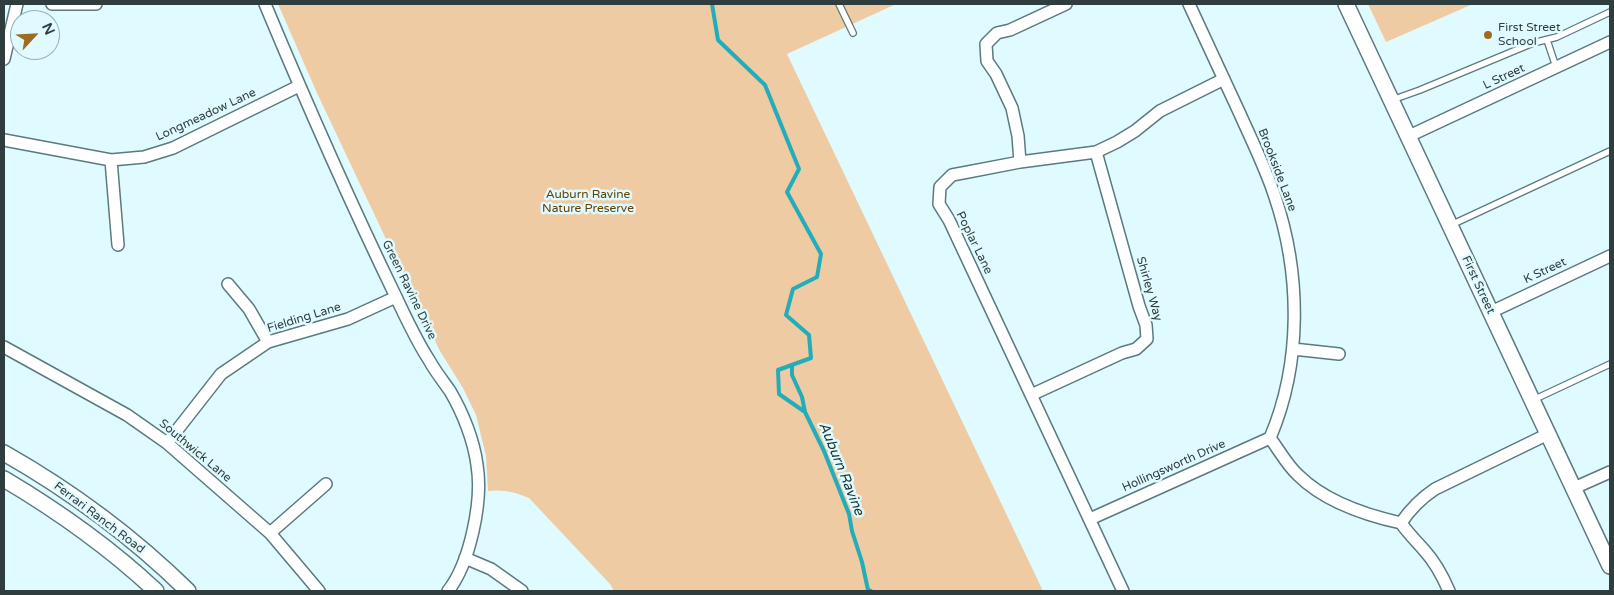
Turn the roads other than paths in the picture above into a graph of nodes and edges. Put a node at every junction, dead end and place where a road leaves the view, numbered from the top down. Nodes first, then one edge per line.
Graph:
1 (17, 4) edge
2 (52, 4) edge
3 (96, 4) edge
4 (265, 4) edge
5 (839, 4) edge
6 (1066, 4) edge
7 (1189, 4) edge
8 (1346, 4) edge
9 (1610, 12) edge
10 (853, 34) dead end
11 (1547, 40) junction
12 (1610, 42) edge
13 (4, 59) edge
14 (1556, 67) junction
15 (1224, 79) junction
16 (299, 86) junction
17 (1392, 100) junction
18 (1409, 136) junction
19 (4, 140) edge
20 (1610, 151) edge
21 (1096, 152) junction
22 (111, 160) junction
23 (1020, 162) junction
24 (1451, 225) junction
25 (118, 245) dead end
26 (1610, 256) edge
27 (228, 284) dead end
28 (396, 297) junction
29 (1491, 312) junction
30 (268, 342) junction
31 (4, 348) edge
32 (1293, 349) junction
33 (1339, 354) dead end
34 (1610, 364) edge
35 (1031, 395) junction
36 (1533, 400) junction
37 (1548, 434) junction
38 (1270, 438) junction
39 (167, 443) junction
40 (4, 453) edge
41 (1610, 472) edge
42 (4, 479) edge
43 (326, 484) dead end
44 (1574, 488) junction
45 (1090, 519) junction
46 (1401, 523) junction
47 (270, 533) junction
48 (465, 558) junction
49 (1610, 566) edge
50 (156, 591) edge
51 (188, 591) edge
52 (319, 591) edge
53 (448, 591) edge
54 (522, 591) edge
55 (1123, 591) edge
56 (1449, 591) edge

1 - 13 street
2 - 3 street
4 - 16 street, Green Ravine Drive
5 - 10 lane
6 - 23 street
7 - 15 street, Brookside Lane
8 - 17 street, First Street
9 - 11 lane
11 - 14 lane
11 - 17 lane
12 - 14 street, L Street
14 - 18 street, L Street
15 - 21 street, Poplar Lane
15 - 32 street, Brookside Lane
16 - 22 street, Longmeadow Lane
16 - 28 street, Green Ravine Drive
17 - 18 street, First Street
18 - 24 street, First Street
19 - 22 street, Longmeadow Lane
20 - 24 lane
21 - 23 street, Poplar Lane
21 - 35 street, Shirley Way
22 - 25 street
23 - 35 street, Poplar Lane
24 - 29 street, First Street
26 - 29 street, K Street
27 - 30 street
28 - 30 street, Fielding Lane
28 - 48 street, Green Ravine Drive
29 - 36 street, First Street
30 - 39 street, Fielding Lane
31 - 39 street, Southwick Lane
32 - 33 street
32 - 38 street, Brookside Lane
34 - 36 lane
35 - 45 street, Poplar Lane
36 - 37 street, First Street
37 - 44 street, First Street
37 - 46 street
38 - 45 street, Hollingsworth Drive
38 - 46 street
39 - 47 street, Southwick Lane
40 - 51 street, Ferrari Ranch Road
41 - 44 street
42 - 50 street, Ferrari Ranch Road
43 - 47 street
44 - 49 street, First Street
45 - 55 street, Poplar Lane
46 - 56 street
47 - 52 street, Southwick Lane
48 - 53 street, Green Ravine Drive
48 - 54 street

